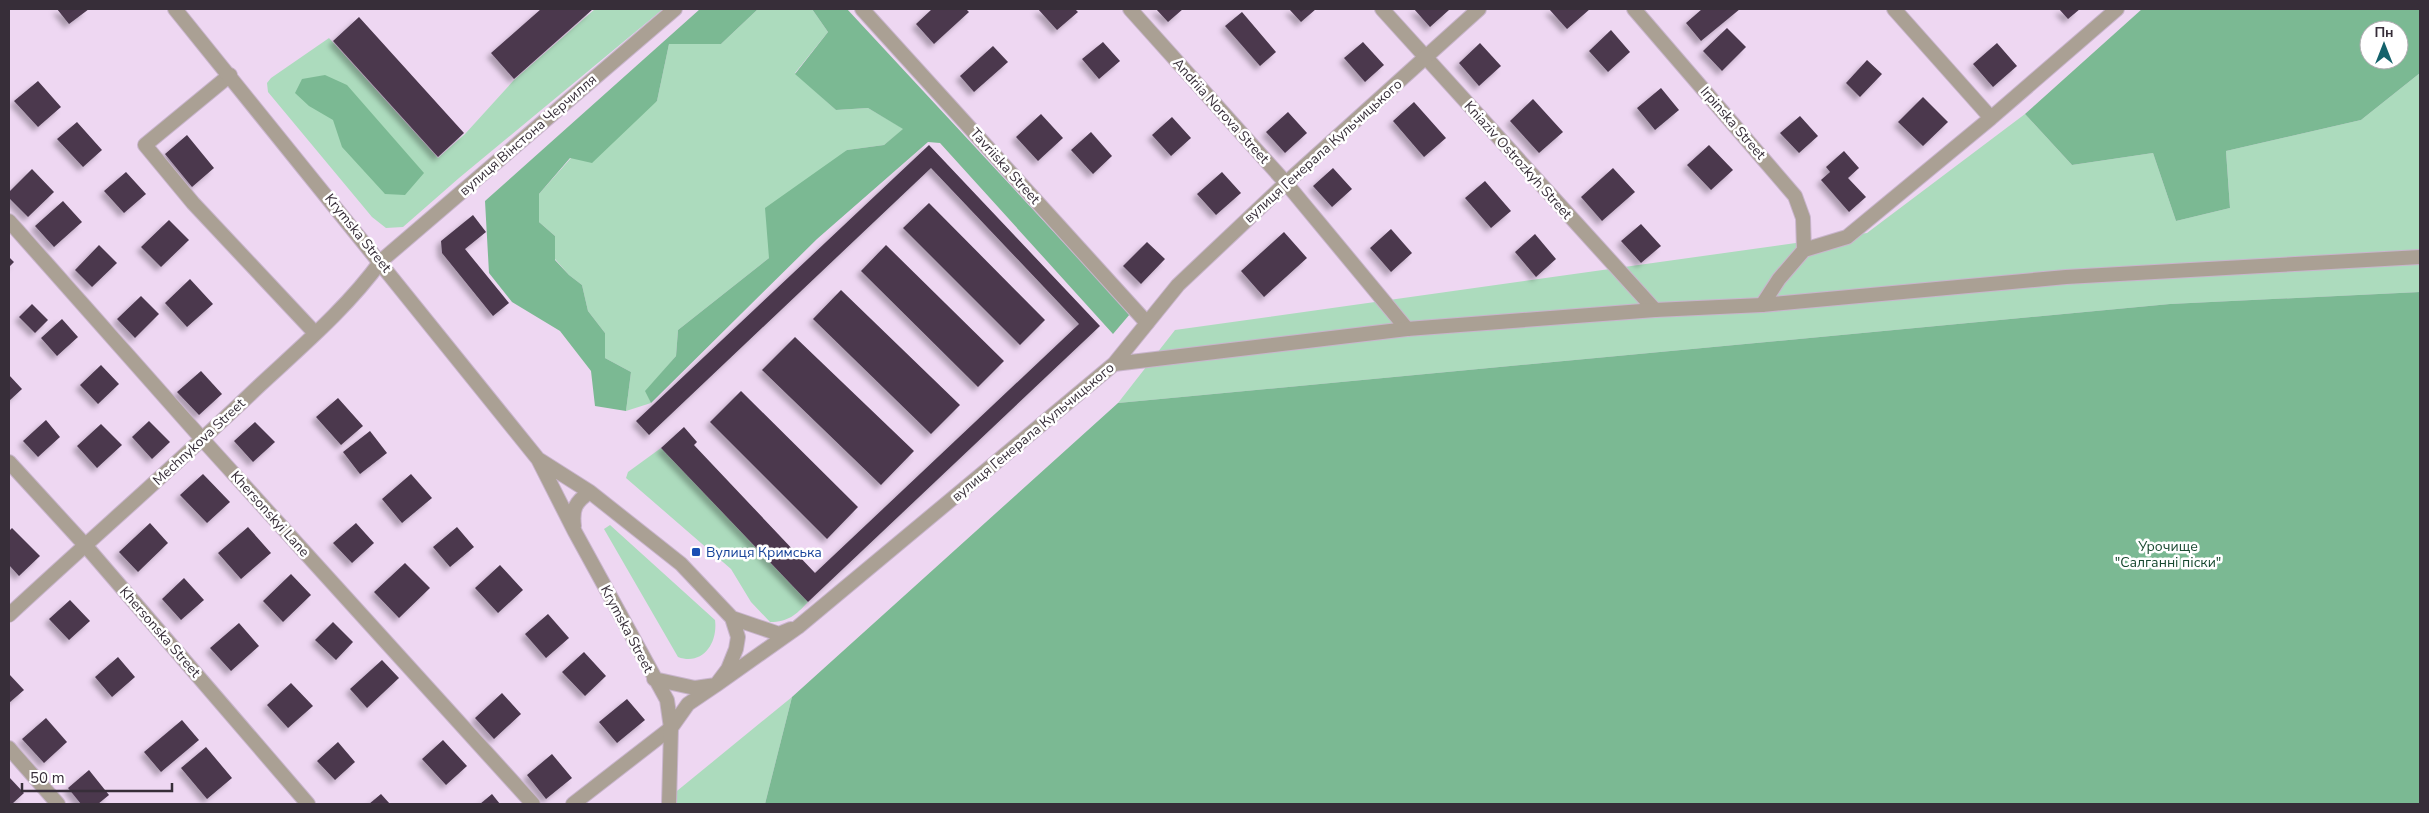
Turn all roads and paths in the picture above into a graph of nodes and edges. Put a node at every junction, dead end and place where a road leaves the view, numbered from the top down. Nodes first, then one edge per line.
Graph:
1 (175, 9) edge
2 (675, 9) edge
3 (862, 9) edge
4 (1130, 9) edge
5 (1382, 9) edge
6 (1479, 9) edge
7 (1634, 9) edge
8 (1894, 9) edge
9 (2118, 9) edge
10 (1425, 58) junction
11 (230, 75) junction
12 (1991, 118) junction
13 (1286, 183) junction
14 (9, 221) edge
15 (1804, 250) junction
16 (2420, 257) edge
17 (381, 261) junction
18 (1762, 305) junction
19 (1655, 310) junction
20 (1147, 323) junction
21 (1407, 328) junction
22 (315, 333) junction
23 (1114, 364) junction
24 (203, 440) junction
25 (538, 459) junction
26 (9, 462) edge
27 (590, 492) junction
28 (575, 532) junction
29 (85, 545) junction
30 (9, 615) edge
31 (732, 618) junction
32 (798, 627) junction
33 (654, 679) junction
34 (716, 685) junction
35 (670, 728) junction
36 (9, 748) edge
37 (58, 804) edge
38 (308, 804) edge
39 (533, 804) edge
40 (573, 804) edge
41 (669, 804) edge

1 - 11 street, Krymska Street
2 - 17 street, вулиця Вінстона Черчилля
3 - 20 street, Tavriiska Street
4 - 13 street, Andriia Norova Street
5 - 10 street, Kniaziv Ostrozkyh Street
6 - 10 street, вулиця Генерала Кульчицького
7 - 15 street, Irpinska Street
8 - 12 street
9 - 12 street
10 - 13 street, вулиця Генерала Кульчицького
10 - 19 street, Kniaziv Ostrozkyh Street
11 - 17 street, Krymska Street
11 - 22 street
12 - 15 street
13 - 20 street, вулиця Генерала Кульчицького
13 - 21 street, Andriia Norova Street
14 - 24 street, Khersonskyi Lane
15 - 18 street
16 - 18 street
17 - 22 street, Mechnykova Street
17 - 25 street, Krymska Street
18 - 19 street
19 - 21 street
20 - 23 street, вулиця Генерала Кульчицького
21 - 23 street
22 - 24 street, Mechnykova Street
23 - 32 street, вулиця Генерала Кульчицького
24 - 29 street, Mechnykova Street
24 - 39 street, Khersonskyi Lane
25 - 27 street, Krymska Street
25 - 28 street, Krymska Street
26 - 29 street, Khersonska Street
27 - 28 street, Krymska Street
27 - 31 street, Krymska Street
28 - 33 street, Krymska Street
29 - 30 street, Mechnykova Street
29 - 38 street, Khersonska Street
31 - 32 street, Krymska Street
31 - 34 street
32 - 34 street, вулиця Генерала Кульчицького
33 - 34 street
33 - 35 street, Krymska Street
34 - 35 street
35 - 40 street
35 - 41 street, Krymska Street
36 - 37 street

